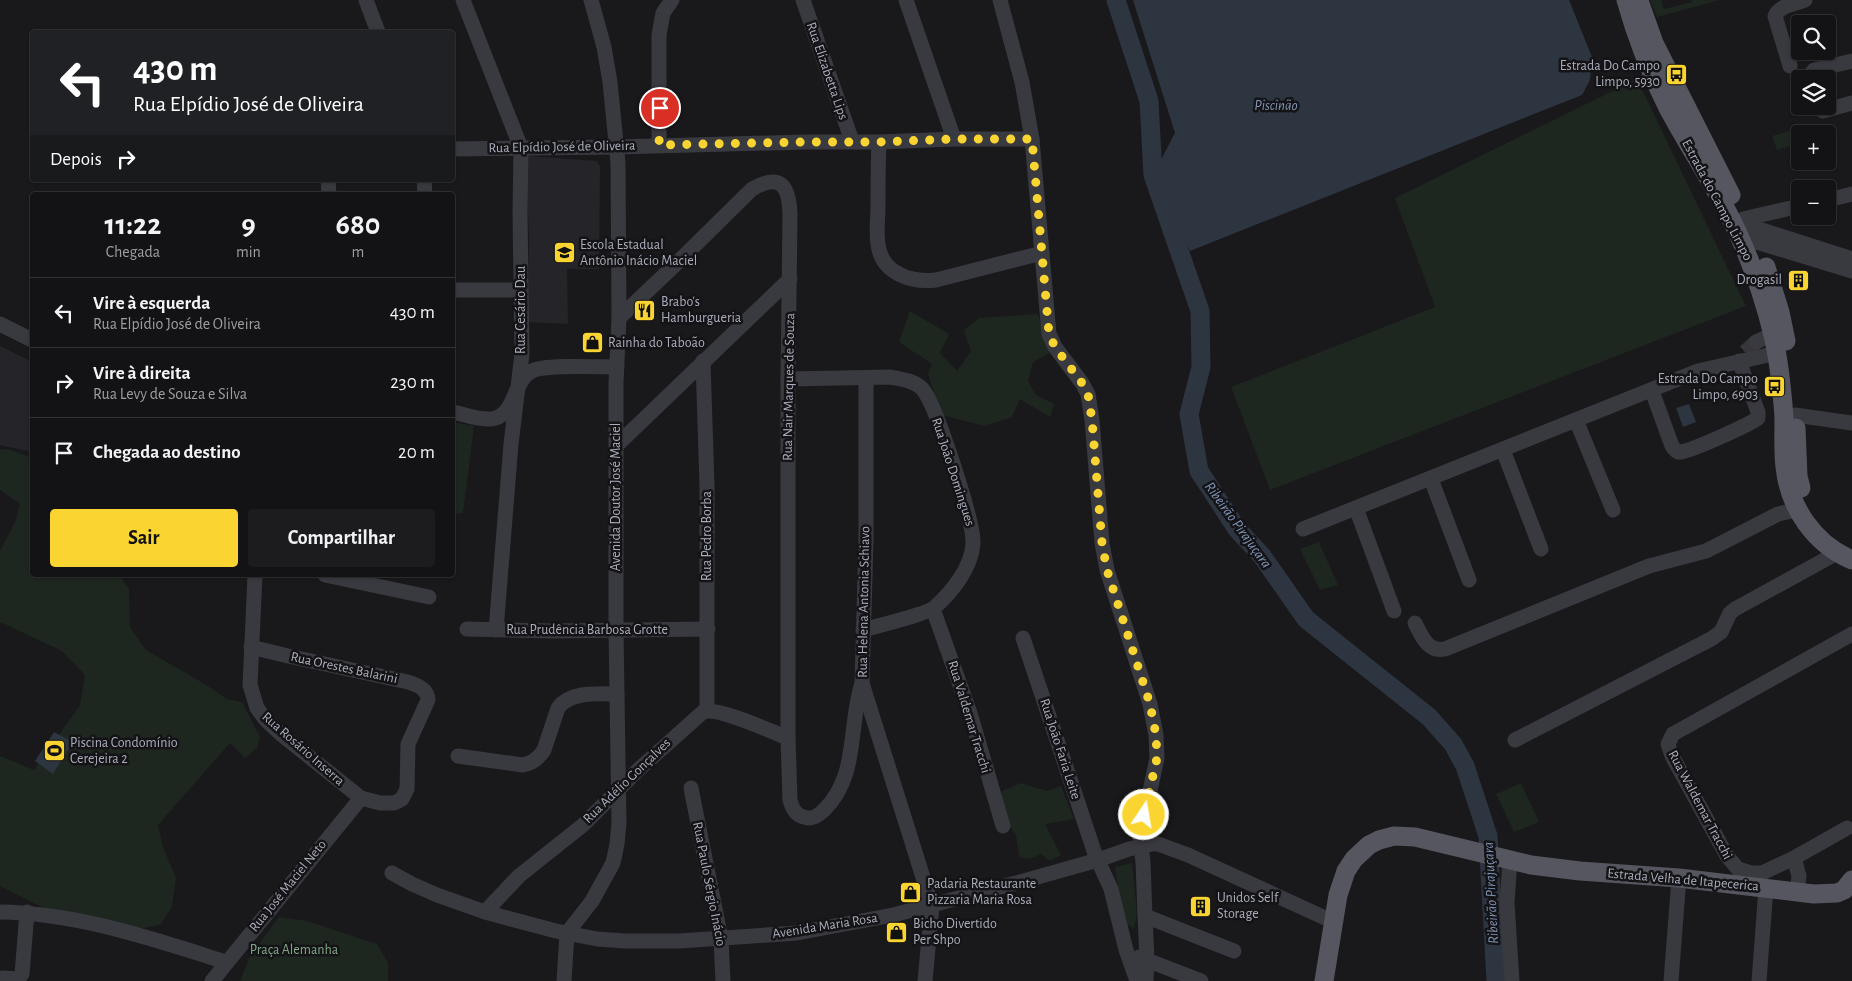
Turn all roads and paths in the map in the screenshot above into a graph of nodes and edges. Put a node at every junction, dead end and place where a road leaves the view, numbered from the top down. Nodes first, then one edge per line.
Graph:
1 (366, 0) edge
2 (463, 0) edge
3 (591, 0) edge
4 (672, 0) edge
5 (803, 0) edge
6 (906, 0) edge
7 (1000, 0) edge
8 (1626, 0) edge
9 (1638, 0) edge
10 (1806, 0) edge
11 (377, 30) edge
12 (1852, 61) edge
13 (1790, 66) dead end
14 (1814, 70) edge
15 (1852, 102) edge
16 (1836, 107) edge
17 (954, 139) junction
18 (1032, 139) junction
19 (852, 141) junction
20 (879, 142) junction
21 (659, 145) junction
22 (617, 147) junction
23 (521, 148) junction
24 (455, 149) edge
25 (1852, 194) edge
26 (1836, 198) edge
27 (1791, 210) edge
28 (1743, 229) junction
29 (1042, 253) junction
30 (1852, 260) edge
31 (1852, 271) edge
32 (790, 279) junction
33 (455, 290) edge
34 (521, 290) junction
35 (619, 318) junction
36 (0, 324) edge
37 (30, 339) edge
38 (1753, 347) junction
39 (1776, 353) junction
40 (703, 361) junction
41 (617, 368) junction
42 (866, 378) junction
43 (788, 379) junction
44 (518, 384) junction
45 (1652, 391) junction
46 (455, 413) edge
47 (1795, 414) junction
48 (1576, 420) junction
49 (1852, 423) edge
50 (617, 444) junction
51 (1503, 450) junction
52 (1431, 479) junction
53 (1794, 503) junction
54 (1356, 508) junction
55 (1613, 510) dead end
56 (1304, 529) dead end
57 (1541, 549) dead end
58 (1841, 551) edge
59 (255, 577) edge
60 (334, 577) edge
61 (1469, 580) dead end
62 (429, 597) dead end
63 (933, 609) junction
64 (1394, 611) dead end
65 (1415, 623) dead end
66 (467, 629) dead end
67 (708, 629) junction
68 (496, 630) junction
69 (616, 630) junction
70 (863, 630) junction
71 (1852, 634) edge
72 (1023, 638) dead end
73 (251, 647) junction
74 (862, 683) junction
75 (617, 694) junction
76 (707, 710) junction
77 (788, 738) junction
78 (1515, 740) dead end
79 (458, 756) dead end
80 (690, 788) dead end
81 (618, 791) junction
82 (361, 798) junction
83 (1003, 826) dead end
84 (1847, 828) dead end
85 (1141, 847) junction
86 (1794, 858) junction
87 (1505, 859) junction
88 (1098, 860) junction
89 (392, 873) dead end
90 (1679, 878) junction
91 (1852, 880) edge
92 (1766, 888) junction
93 (1797, 892) junction
94 (932, 906) junction
95 (0, 912) edge
96 (26, 912) junction
97 (485, 912) junction
98 (1145, 916) junction
99 (1334, 922) junction
100 (567, 933) junction
101 (721, 939) junction
102 (1126, 950) junction
103 (1234, 951) dead end
104 (1147, 960) junction
105 (226, 962) junction
106 (215, 979) edge
107 (0, 980) edge
108 (564, 981) edge
109 (724, 981) edge
110 (925, 981) edge
111 (1137, 981) edge
112 (1146, 981) edge
113 (1201, 981) edge
114 (1324, 981) edge
115 (1512, 981) edge
116 (1671, 981) edge
117 (1759, 981) edge

1 - 11 street
2 - 23 street, Rua Cesário Dau
3 - 22 street, Avenida Doutor José Maciel
4 - 21 street
5 - 19 street, Rua Elizabetta Lips
6 - 17 street
7 - 18 street
8 - 28 main road, Estrada do Campo Limpo
9 - 28 main road, Estrada do Campo Limpo
10 - 13 street
12 - 14 street
15 - 16 street
17 - 18 street, Rua Elpídio José de Oliveira
17 - 20 street, Rua Elpídio José de Oliveira
18 - 29 street
19 - 20 street, Rua Elpídio José de Oliveira
19 - 21 street, Rua Elpídio José de Oliveira
20 - 29 street
21 - 22 street, Rua Elpídio José de Oliveira
22 - 23 street, Rua Elpídio José de Oliveira
22 - 35 street, Avenida Doutor José Maciel
23 - 24 street, Rua Elpídio José de Oliveira
23 - 34 street, Rua Cesário Dau
25 - 26 street
27 - 28 street
28 - 30 street
28 - 31 street
28 - 38 main road, Estrada do Campo Limpo
28 - 47 main road, Estrada do Campo Limpo
29 - 85 street
32 - 35 street, Rua Nair Marques de Souza
32 - 40 street
32 - 43 street, Rua Nair Marques de Souza
33 - 34 street
34 - 44 street, Rua Cesário Dau
35 - 41 street, Avenida Doutor José Maciel
36 - 37 street
38 - 39 main road, Estrada do Campo Limpo
38 - 39 street
38 - 45 street
38 - 45 street
39 - 53 main road, Estrada do Campo Limpo
40 - 50 street
40 - 67 street, Rua Pedro Borba
41 - 44 street
41 - 50 street, Avenida Doutor José Maciel
42 - 43 street, Rua João Domingues
42 - 63 street, Rua João Domingues
42 - 70 street, Rua Helena Antonia Schiavo
43 - 77 street, Rua Nair Marques de Souza
44 - 46 street
44 - 68 street, Rua Cesário Dau
45 - 48 street
47 - 49 street
47 - 58 main road, Estrada do Campo Limpo
48 - 51 street
48 - 55 street
50 - 69 street, Avenida Doutor José Maciel
51 - 52 street
51 - 57 street
52 - 54 street
52 - 61 street
53 - 58 main road, Estrada do Campo Limpo
53 - 65 street
54 - 56 street
54 - 64 street
58 - 78 street
59 - 73 street, Rua Rosário Inserra
60 - 62 street
63 - 70 street
63 - 83 street, Rua Valdemar Tracchi
66 - 68 street, Rua Prudência Barbosa Grotte
67 - 69 street, Rua Prudência Barbosa Grotte
67 - 76 street, Rua Pedro Borba
68 - 69 street, Rua Prudência Barbosa Grotte
69 - 75 street, Avenida Doutor José Maciel
70 - 74 street, Rua Helena Antonia Schiavo
71 - 86 street, Rua Waldemar Tracchi
72 - 88 street, Rua João Faria Leite
73 - 82 street, Rua Rosário Inserra
73 - 82 street, Rua Orestes Balarini
74 - 77 street, Rua Nair Marques de Souza
74 - 94 street, Rua Helena Antonia Schiavo
75 - 79 street
75 - 81 street, Avenida Doutor José Maciel
76 - 77 street
76 - 81 street, Rua Adélio Gonçalves
80 - 101 street, Rua Paulo Sérgio Inácio
81 - 97 street, Rua Adélio Gonçalves
81 - 100 street, Avenida Doutor José Maciel
82 - 105 street, Rua José Maciel Neto
84 - 86 street, Rua Waldemar Tracchi
85 - 88 street, Avenida Maria Rosa
85 - 98 street
85 - 99 street, Avenida Maria Rosa
86 - 93 street
87 - 90 main road, Estrada Velha de Itapecerica
87 - 99 main road, Estrada Velha de Itapecerica
87 - 115 street
88 - 94 street, Avenida Maria Rosa
88 - 102 street, Rua João Faria Leite
89 - 97 street, Avenida Maria Rosa
90 - 92 main road, Estrada Velha de Itapecerica
90 - 116 street
91 - 93 main road, Estrada Velha de Itapecerica
92 - 93 main road, Estrada Velha de Itapecerica
92 - 117 street
94 - 101 street, Avenida Maria Rosa
94 - 110 street
95 - 96 street
96 - 105 street
96 - 107 street
97 - 100 street, Avenida Maria Rosa
98 - 103 street
98 - 104 street
99 - 114 main road, Estrada Velha de Itapecerica
100 - 101 street, Avenida Maria Rosa
100 - 108 street
101 - 109 street, Rua Paulo Sérgio Inácio
102 - 104 street
102 - 111 street, Rua João Faria Leite
104 - 112 street
104 - 113 street
105 - 106 street, Rua José Maciel Neto

